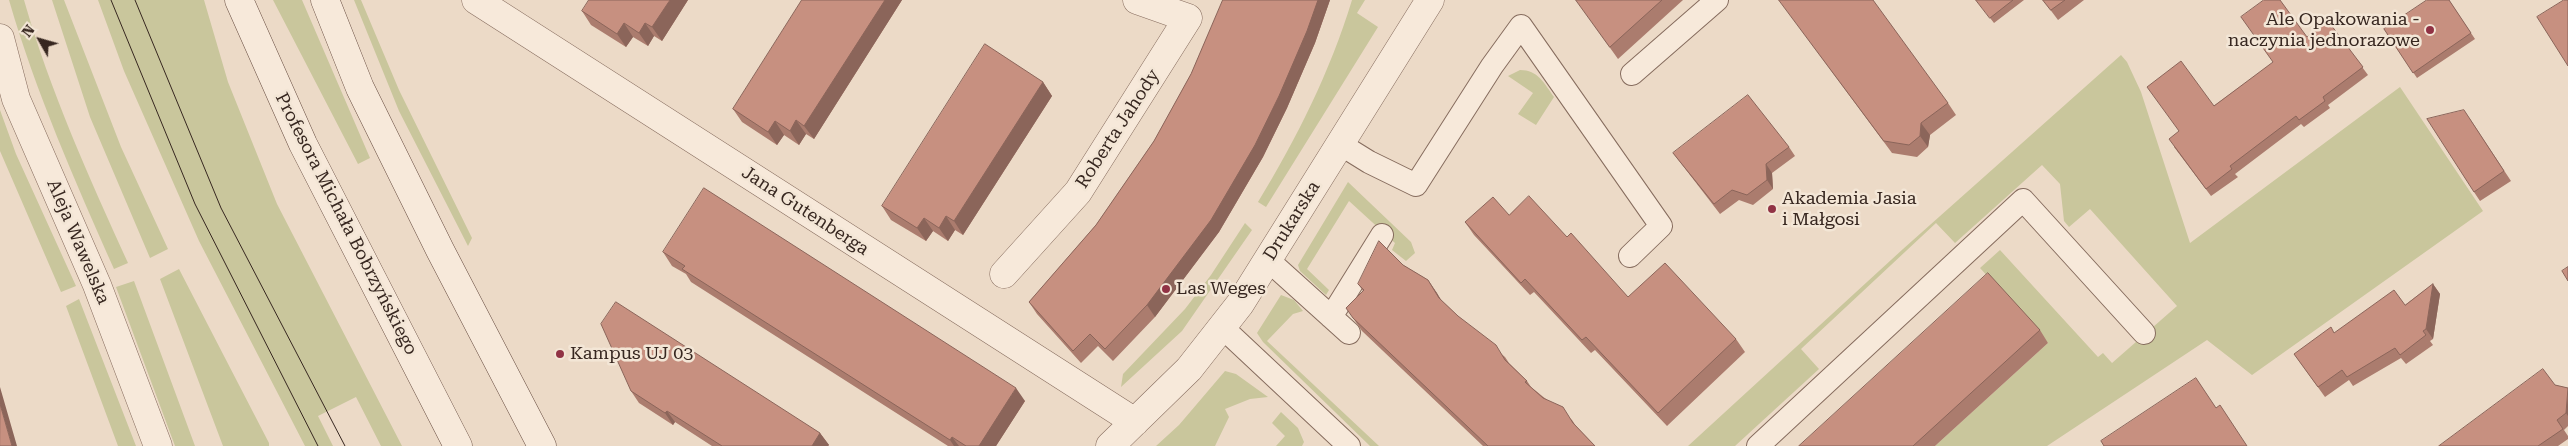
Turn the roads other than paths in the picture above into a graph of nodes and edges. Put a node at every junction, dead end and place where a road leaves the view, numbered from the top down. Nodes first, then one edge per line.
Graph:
1 (239, 0) edge
2 (325, 0) edge
3 (476, 0) edge
4 (1137, 0) edge
5 (1430, 0) edge
6 (1717, 0) edge
7 (0, 38) edge
8 (1632, 74) dead end
9 (1340, 144) junction
10 (1382, 235) dead end
11 (1630, 256) dead end
12 (1268, 260) junction
13 (1004, 274) dead end
14 (1331, 317) junction
15 (1223, 328) junction
16 (2144, 333) dead end
17 (1349, 334) edge
18 (1135, 422) junction
19 (1340, 443) edge
20 (158, 446) edge
21 (458, 446) edge
22 (542, 446) edge
23 (1110, 446) edge
24 (1758, 446) edge

1 - 21 street, Profesora Michała Bobrzyńskiego
2 - 22 street
3 - 18 street, Jana Gutenberga
4 - 13 street, Roberta Jahody
5 - 9 street, Drukarska
6 - 8 lane
7 - 20 street, Aleja Wawelska
9 - 11 lane
9 - 12 street, Drukarska
10 - 14 lane
12 - 14 lane
12 - 15 street, Drukarska
14 - 17 lane
15 - 18 street, Drukarska
15 - 19 lane
16 - 24 lane
18 - 23 street, Drukarska

